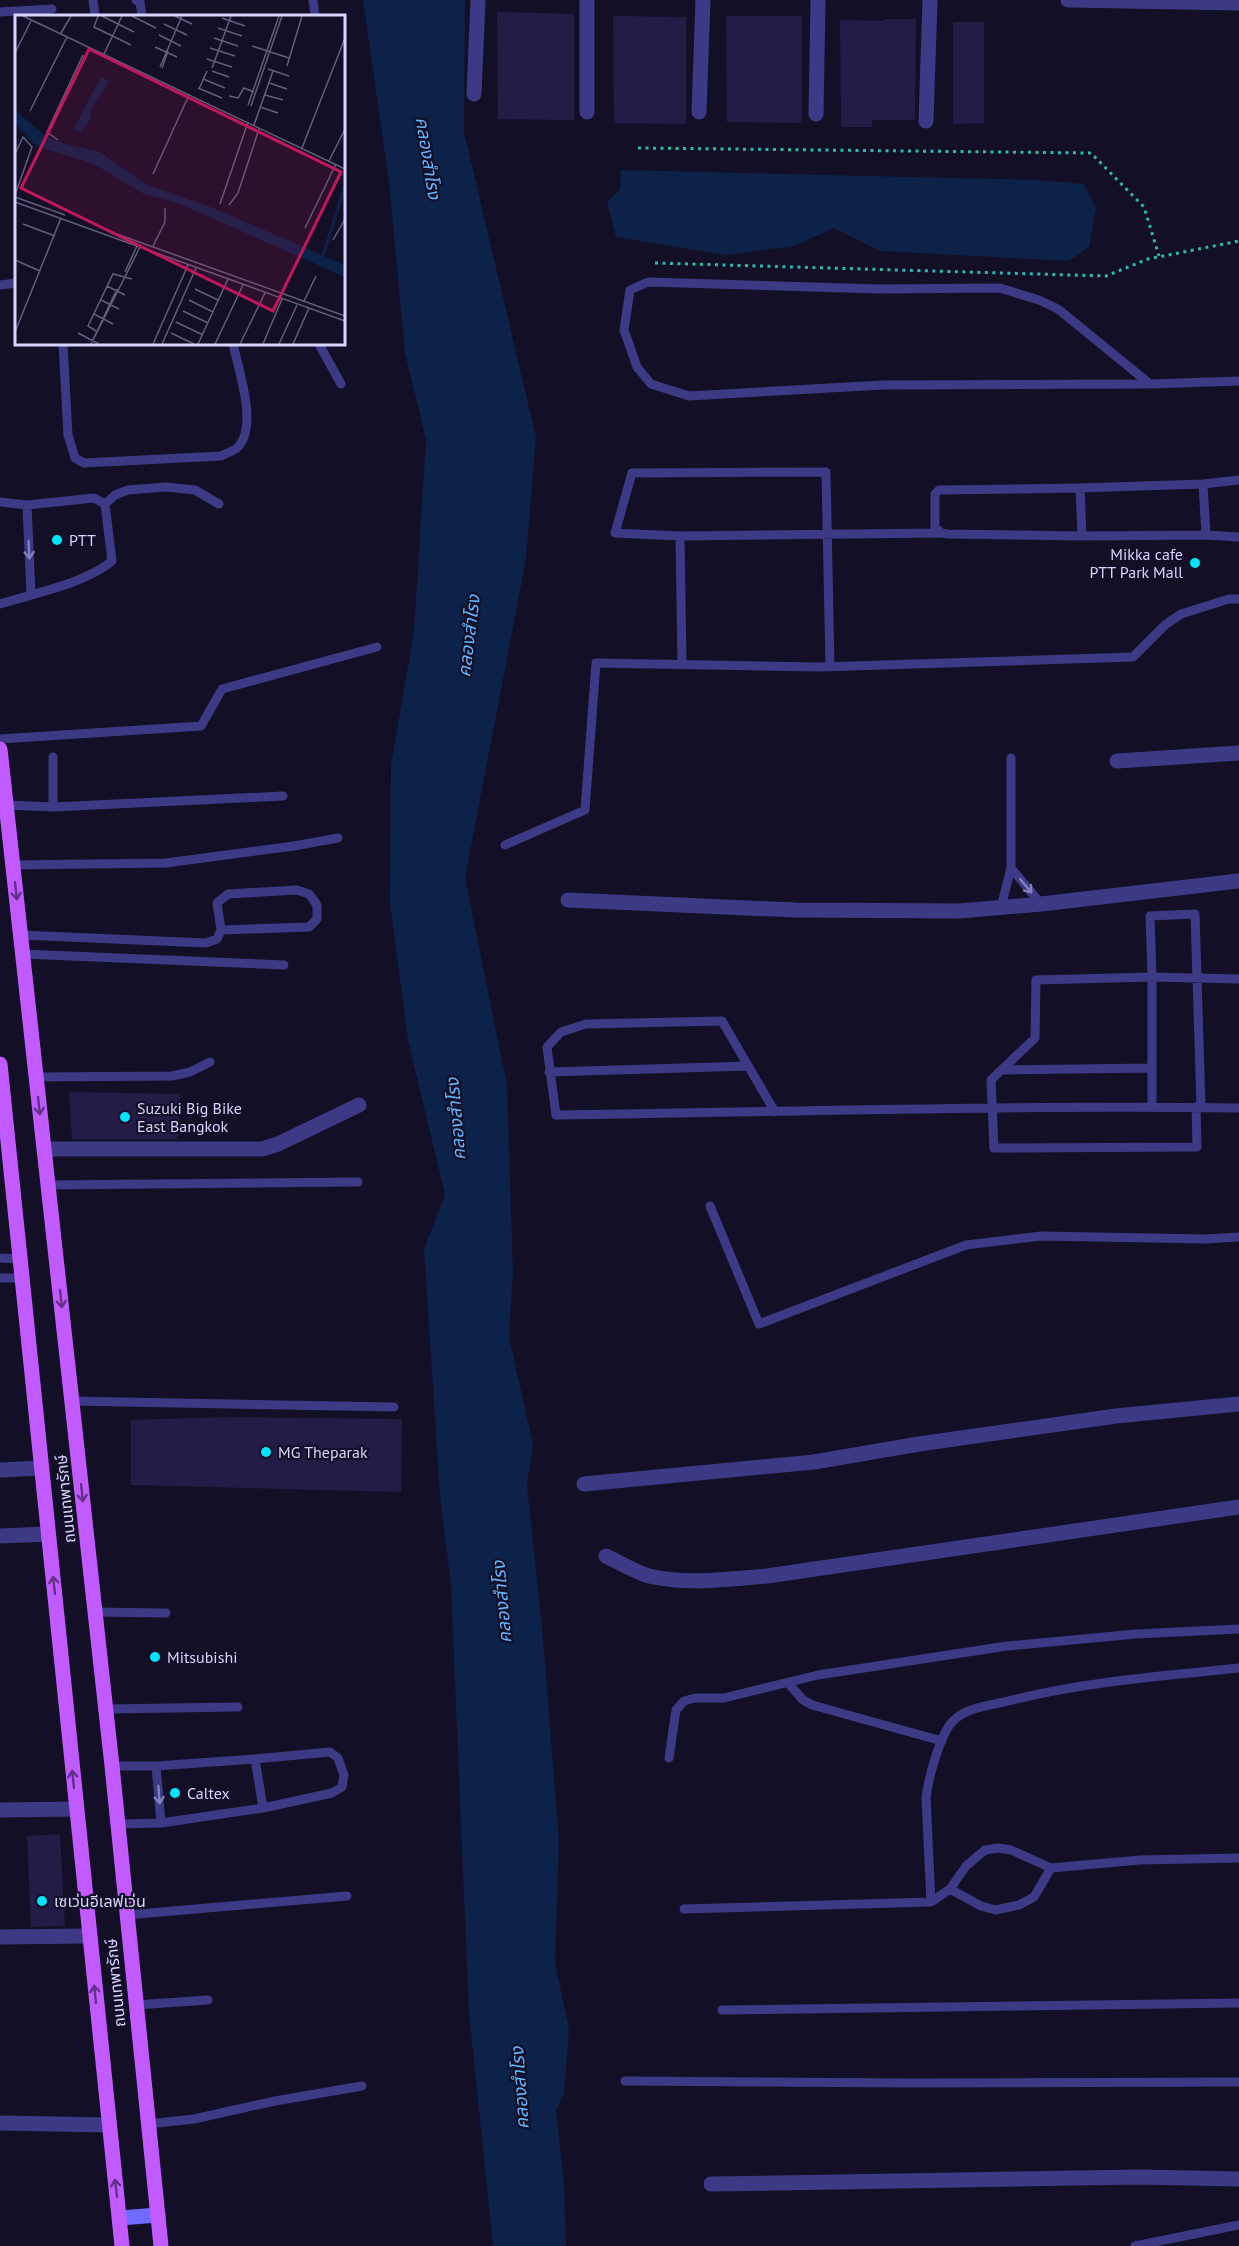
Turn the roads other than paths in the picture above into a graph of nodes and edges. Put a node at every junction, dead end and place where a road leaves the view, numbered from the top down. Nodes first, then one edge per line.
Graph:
1 (93, 0) edge
2 (314, 0) edge
3 (478, 0) edge
4 (587, 0) edge
5 (703, 0) edge
6 (818, 0) edge
7 (930, 0) edge
8 (1068, 0) edge
9 (1239, 3) edge
10 (52, 9) dead end
11 (0, 12) edge
12 (95, 15) edge
13 (315, 15) edge
14 (474, 94) dead end
15 (587, 112) dead end
16 (699, 112) dead end
17 (816, 114) dead end
18 (926, 121) dead end
19 (15, 283) edge
20 (0, 285) edge
21 (63, 345) edge
22 (233, 345) edge
23 (321, 345) edge
24 (1239, 381) edge
25 (341, 384) dead end
26 (1150, 384) junction
27 (1239, 480) edge
28 (1203, 484) junction
29 (1080, 488) junction
30 (0, 502) edge
31 (105, 504) junction
32 (219, 504) dead end
33 (27, 505) junction
34 (941, 533) junction
35 (1206, 535) junction
36 (680, 536) junction
37 (829, 536) junction
38 (1082, 536) junction
39 (1239, 537) edge
40 (31, 594) junction
41 (1239, 599) edge
42 (0, 604) edge
43 (377, 647) dead end
44 (682, 664) junction
45 (830, 667) junction
46 (0, 739) edge
47 (0, 749) edge
48 (1239, 753) edge
49 (53, 757) dead end
50 (1011, 759) dead end
51 (1117, 761) dead end
52 (283, 796) dead end
53 (6, 805) junction
54 (53, 807) junction
55 (338, 838) dead end
56 (505, 845) dead end
57 (13, 865) junction
58 (1011, 868) junction
59 (1239, 881) edge
60 (568, 900) dead end
61 (1041, 904) junction
62 (1000, 907) junction
63 (220, 930) junction
64 (21, 935) junction
65 (23, 954) junction
66 (284, 965) dead end
67 (1152, 977) junction
68 (1197, 978) junction
69 (1239, 979) edge
70 (210, 1062) dead end
71 (0, 1064) edge
72 (748, 1066) junction
73 (1152, 1068) junction
74 (1002, 1070) junction
75 (549, 1072) junction
76 (36, 1077) junction
77 (359, 1105) dead end
78 (1152, 1107) junction
79 (1199, 1107) junction
80 (1239, 1108) edge
81 (991, 1109) junction
82 (775, 1112) junction
83 (44, 1149) junction
84 (358, 1182) dead end
85 (48, 1185) junction
86 (710, 1206) dead end
87 (1239, 1237) edge
88 (0, 1258) edge
89 (20, 1258) junction
90 (0, 1278) edge
91 (22, 1278) junction
92 (72, 1401) junction
93 (1239, 1404) edge
94 (394, 1407) dead end
95 (41, 1468) junction
96 (0, 1470) edge
97 (584, 1484) dead end
98 (1239, 1507) edge
99 (48, 1534) junction
100 (0, 1536) edge
101 (606, 1556) dead end
102 (95, 1612) junction
103 (166, 1613) dead end
104 (1239, 1629) edge
105 (1239, 1668) edge
106 (789, 1684) junction
107 (238, 1707) dead end
108 (105, 1709) junction
109 (942, 1741) junction
110 (669, 1758) dead end
111 (255, 1759) junction
112 (112, 1766) junction
113 (156, 1766) junction
114 (264, 1808) junction
115 (76, 1809) junction
116 (0, 1810) edge
117 (161, 1823) junction
118 (118, 1824) junction
119 (1239, 1858) edge
120 (1051, 1868) junction
121 (950, 1889) junction
122 (346, 1896) dead end
123 (932, 1902) junction
124 (684, 1909) dead end
125 (126, 1915) junction
126 (89, 1936) junction
127 (0, 1938) edge
128 (208, 2000) dead end
129 (1239, 2002) edge
130 (136, 2005) junction
131 (722, 2010) dead end
132 (625, 2081) dead end
133 (1239, 2082) edge
134 (362, 2086) dead end
135 (0, 2123) edge
136 (148, 2124) junction
137 (109, 2125) junction
138 (1239, 2179) edge
139 (711, 2184) dead end
140 (158, 2216) junction
141 (120, 2218) junction
142 (1239, 2225) edge
143 (122, 2246) edge
144 (161, 2246) edge
145 (1135, 2246) edge

1 - 12 lane
2 - 13 lane
3 - 14 street
4 - 15 street
5 - 16 street
6 - 17 street
7 - 18 street
8 - 9 street
10 - 11 lane
19 - 20 lane
21 - 22 lane
23 - 25 lane
24 - 26 lane
26 - 26 lane
27 - 28 lane
28 - 29 lane
28 - 35 lane
29 - 34 lane
29 - 38 lane
30 - 33 lane
31 - 32 lane
31 - 33 lane
31 - 40 lane
33 -> 40 lane
34 - 37 lane
34 - 38 lane
35 - 38 lane
35 - 39 lane
36 - 37 lane
36 - 37 lane
36 - 44 lane
37 - 45 lane
40 - 42 lane
41 - 45 lane
43 - 46 lane
44 - 45 lane
44 - 56 lane
47 - 53 main road, ถนนเทพารักษ์
48 - 51 street
49 - 54 lane
50 - 58 lane
52 - 54 lane
53 - 54 lane
53 - 57 main road, ถนนเทพารักษ์
55 - 57 lane
57 -> 64 main road, ถนนเทพารักษ์
58 -> 61 lane
58 - 62 lane
59 - 61 street
60 - 62 street
61 - 62 street
63 - 63 lane
63 - 64 lane
64 - 65 main road, ถนนเทพารักษ์
65 - 66 lane
65 - 76 main road, ถนนเทพารักษ์
67 - 68 lane
67 - 68 lane
67 - 73 lane
67 - 74 lane
68 - 69 lane
68 - 79 lane
70 - 76 lane
71 - 89 main road, ถนนเทพารักษ์
72 - 75 lane
72 - 75 lane
72 - 82 lane
73 - 74 lane
73 - 78 lane
74 - 81 lane
75 - 82 lane
76 -> 83 main road, ถนนเทพารักษ์
77 - 83 street
78 - 79 lane
78 - 81 lane
79 - 80 lane
79 - 81 lane
81 - 82 lane
83 - 85 main road, ถนนเทพารักษ์
84 - 85 lane
85 -> 92 main road, ถนนเทพารักษ์
86 - 87 lane
88 - 89 lane
89 - 91 main road, ถนนเทพารักษ์
90 - 91 lane
91 - 95 main road, ถนนเทพารักษ์
92 - 94 lane
92 -> 102 main road, ถนนเทพารักษ์
93 - 97 street
95 - 96 street
95 - 99 main road, ถนนเทพารักษ์
98 - 101 street
99 - 100 street
115 -> 99 main road, ถนนเทพารักษ์
102 - 103 lane
102 - 108 main road, ถนนเทพารักษ์
104 - 106 lane
105 - 109 lane
106 - 109 lane
106 - 110 lane
107 - 108 lane
108 - 112 main road, ถนนเทพารักษ์
109 - 123 lane
111 - 113 lane
111 - 114 lane
111 - 114 lane
112 - 113 lane
112 - 118 main road, ถนนเทพารักษ์
113 -> 117 lane
114 - 117 lane
115 - 116 street
115 - 126 main road, ถนนเทพารักษ์
117 - 118 lane
118 - 125 main road, ถนนเทพารักษ์
119 - 120 lane
120 - 121 lane
120 - 121 lane
121 - 123 lane
122 - 125 lane
123 - 124 lane
125 - 130 main road, ถนนเทพารักษ์
126 - 127 street
137 -> 126 main road, ถนนเทพารักษ์
128 - 130 lane
129 - 131 lane
130 - 136 main road, ถนนเทพารักษ์
132 - 133 lane
134 - 136 lane
135 - 137 street
136 - 140 main road, ถนนเทพารักษ์
141 -> 137 main road, ถนนเทพารักษ์
138 - 139 street
140 - 141 main road
140 - 144 main road, ถนนเทพารักษ์
141 - 143 main road, ถนนเทพารักษ์
142 - 145 lane

